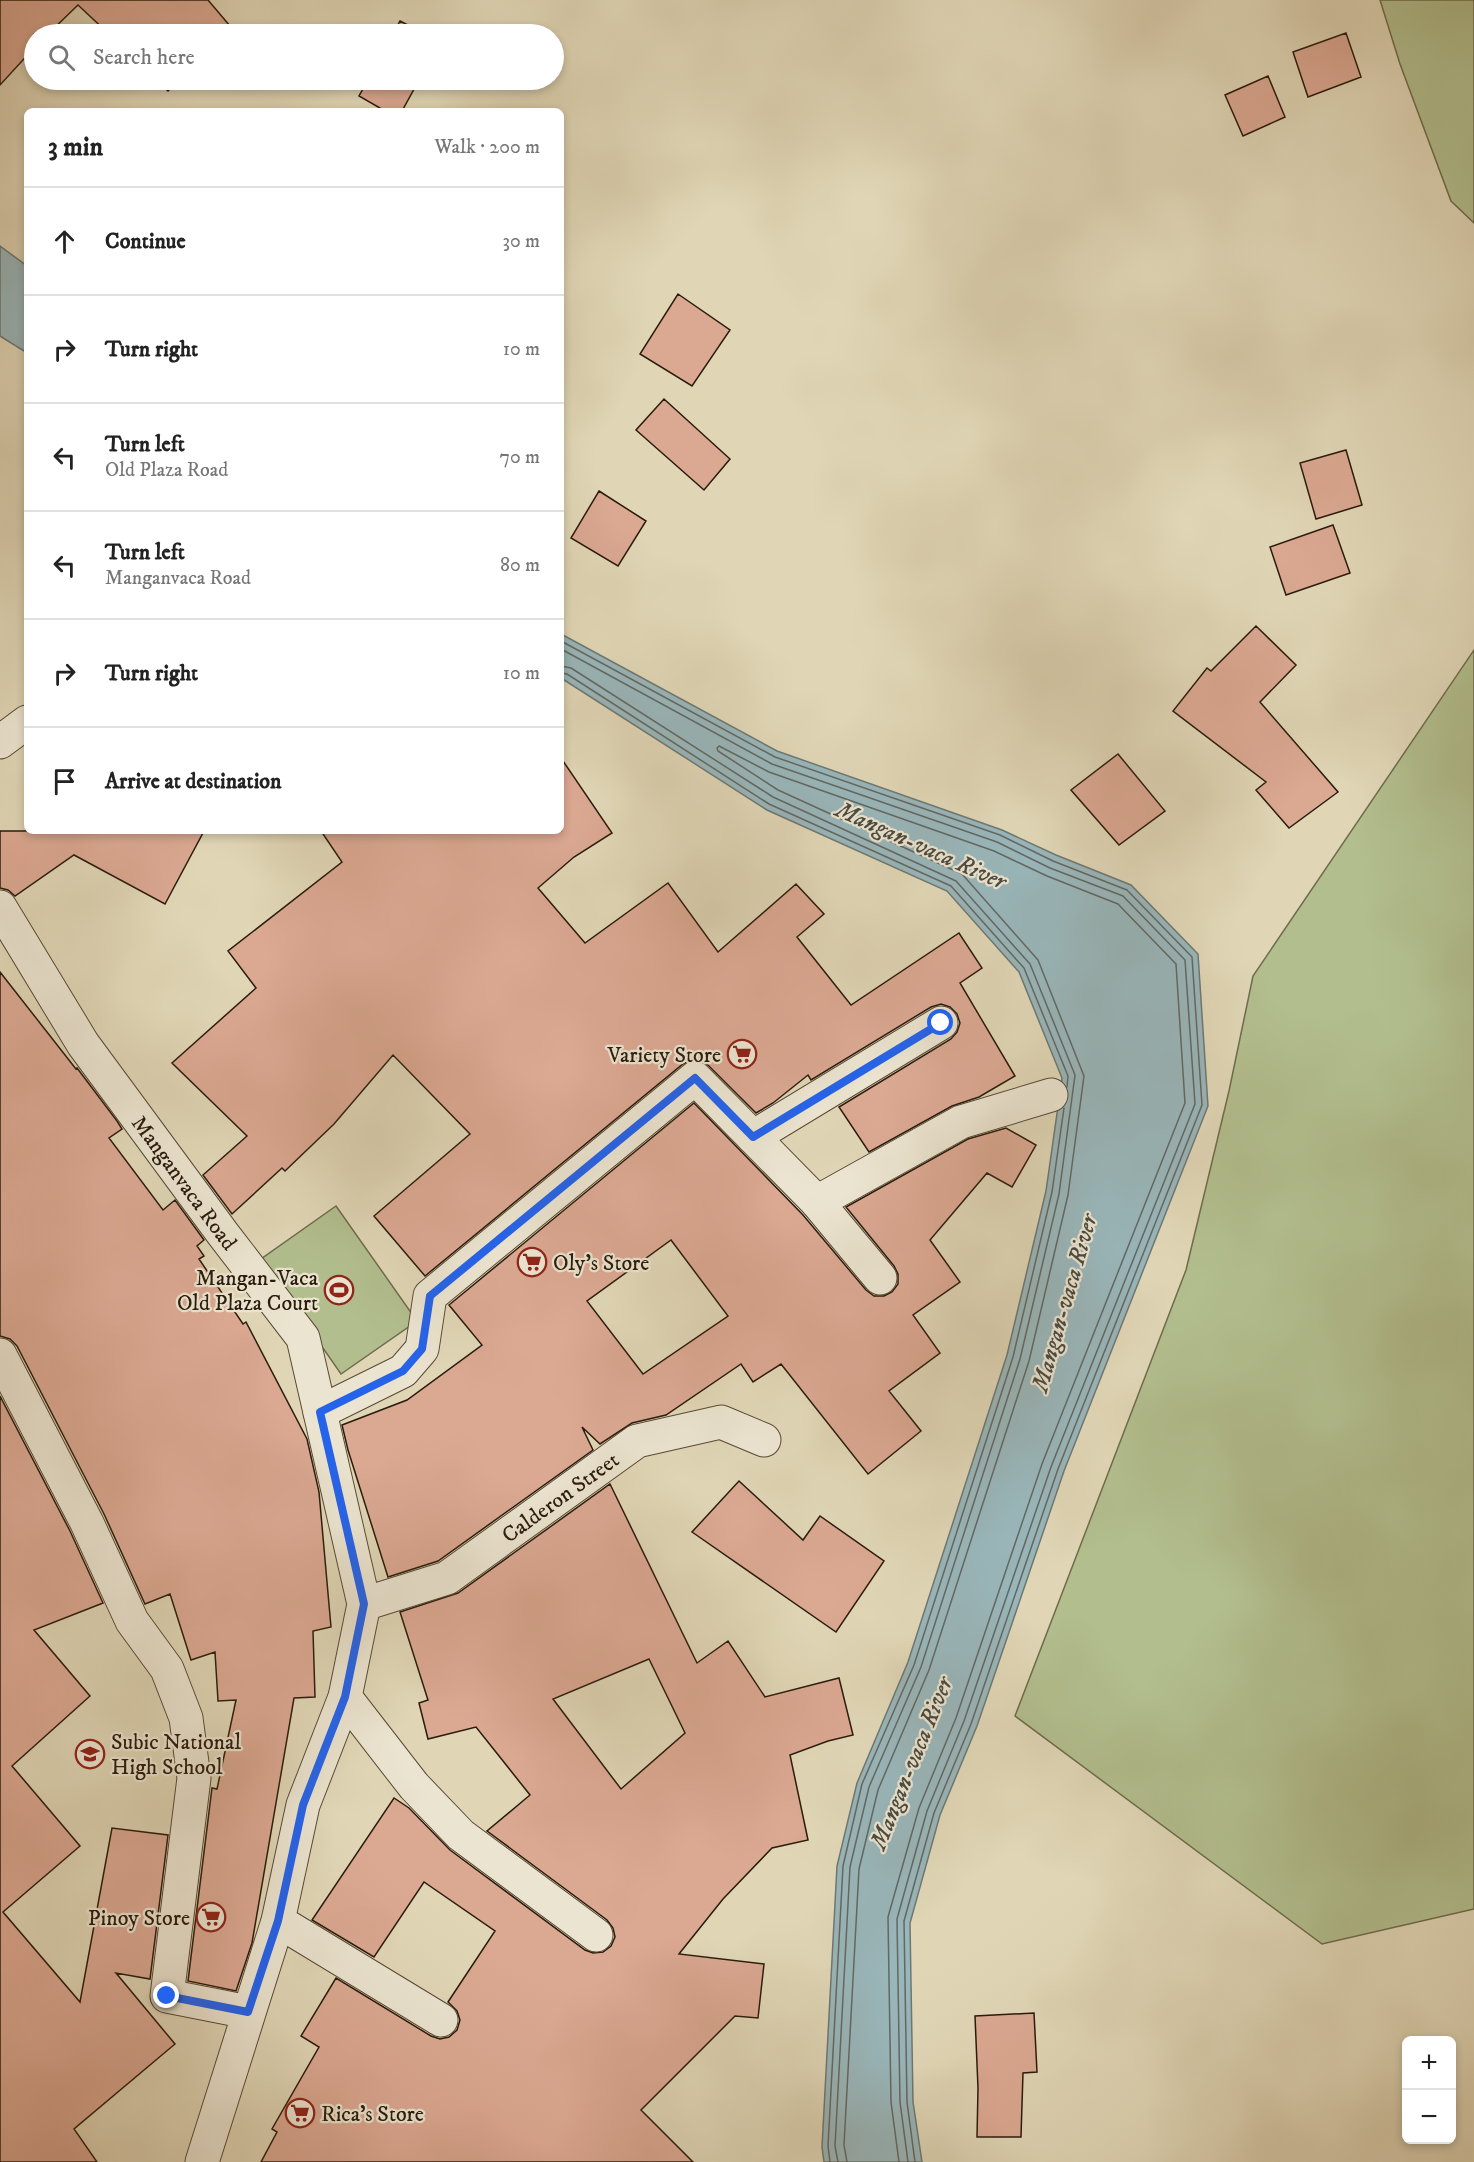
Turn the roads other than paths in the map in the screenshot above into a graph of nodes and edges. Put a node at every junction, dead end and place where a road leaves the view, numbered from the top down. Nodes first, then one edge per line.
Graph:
1 (24, 724) edge
2 (0, 742) edge
3 (0, 907) edge
4 (941, 1023) dead end
5 (1051, 1095) dead end
6 (753, 1137) junction
7 (817, 1202) junction
8 (880, 1278) dead end
9 (0, 1355) edge
10 (320, 1412) junction
11 (764, 1440) dead end
12 (364, 1604) junction
13 (345, 1697) junction
14 (278, 1921) junction
15 (596, 1935) dead end
16 (248, 2012) junction
17 (441, 2020) dead end
18 (202, 2162) edge

1 - 2 street
3 - 10 street, Manganvaca Road
4 - 6 street
5 - 7 street
6 - 7 street
6 - 10 street
7 - 8 street
9 - 16 street
10 - 12 street, Manganvaca Road
11 - 12 street, Calderon Street
12 - 13 street, Manganvaca Road
13 - 14 street, Manganvaca Road
13 - 15 street
14 - 16 street, Manganvaca Road
14 - 17 street
16 - 18 street, Manganvaca Road

